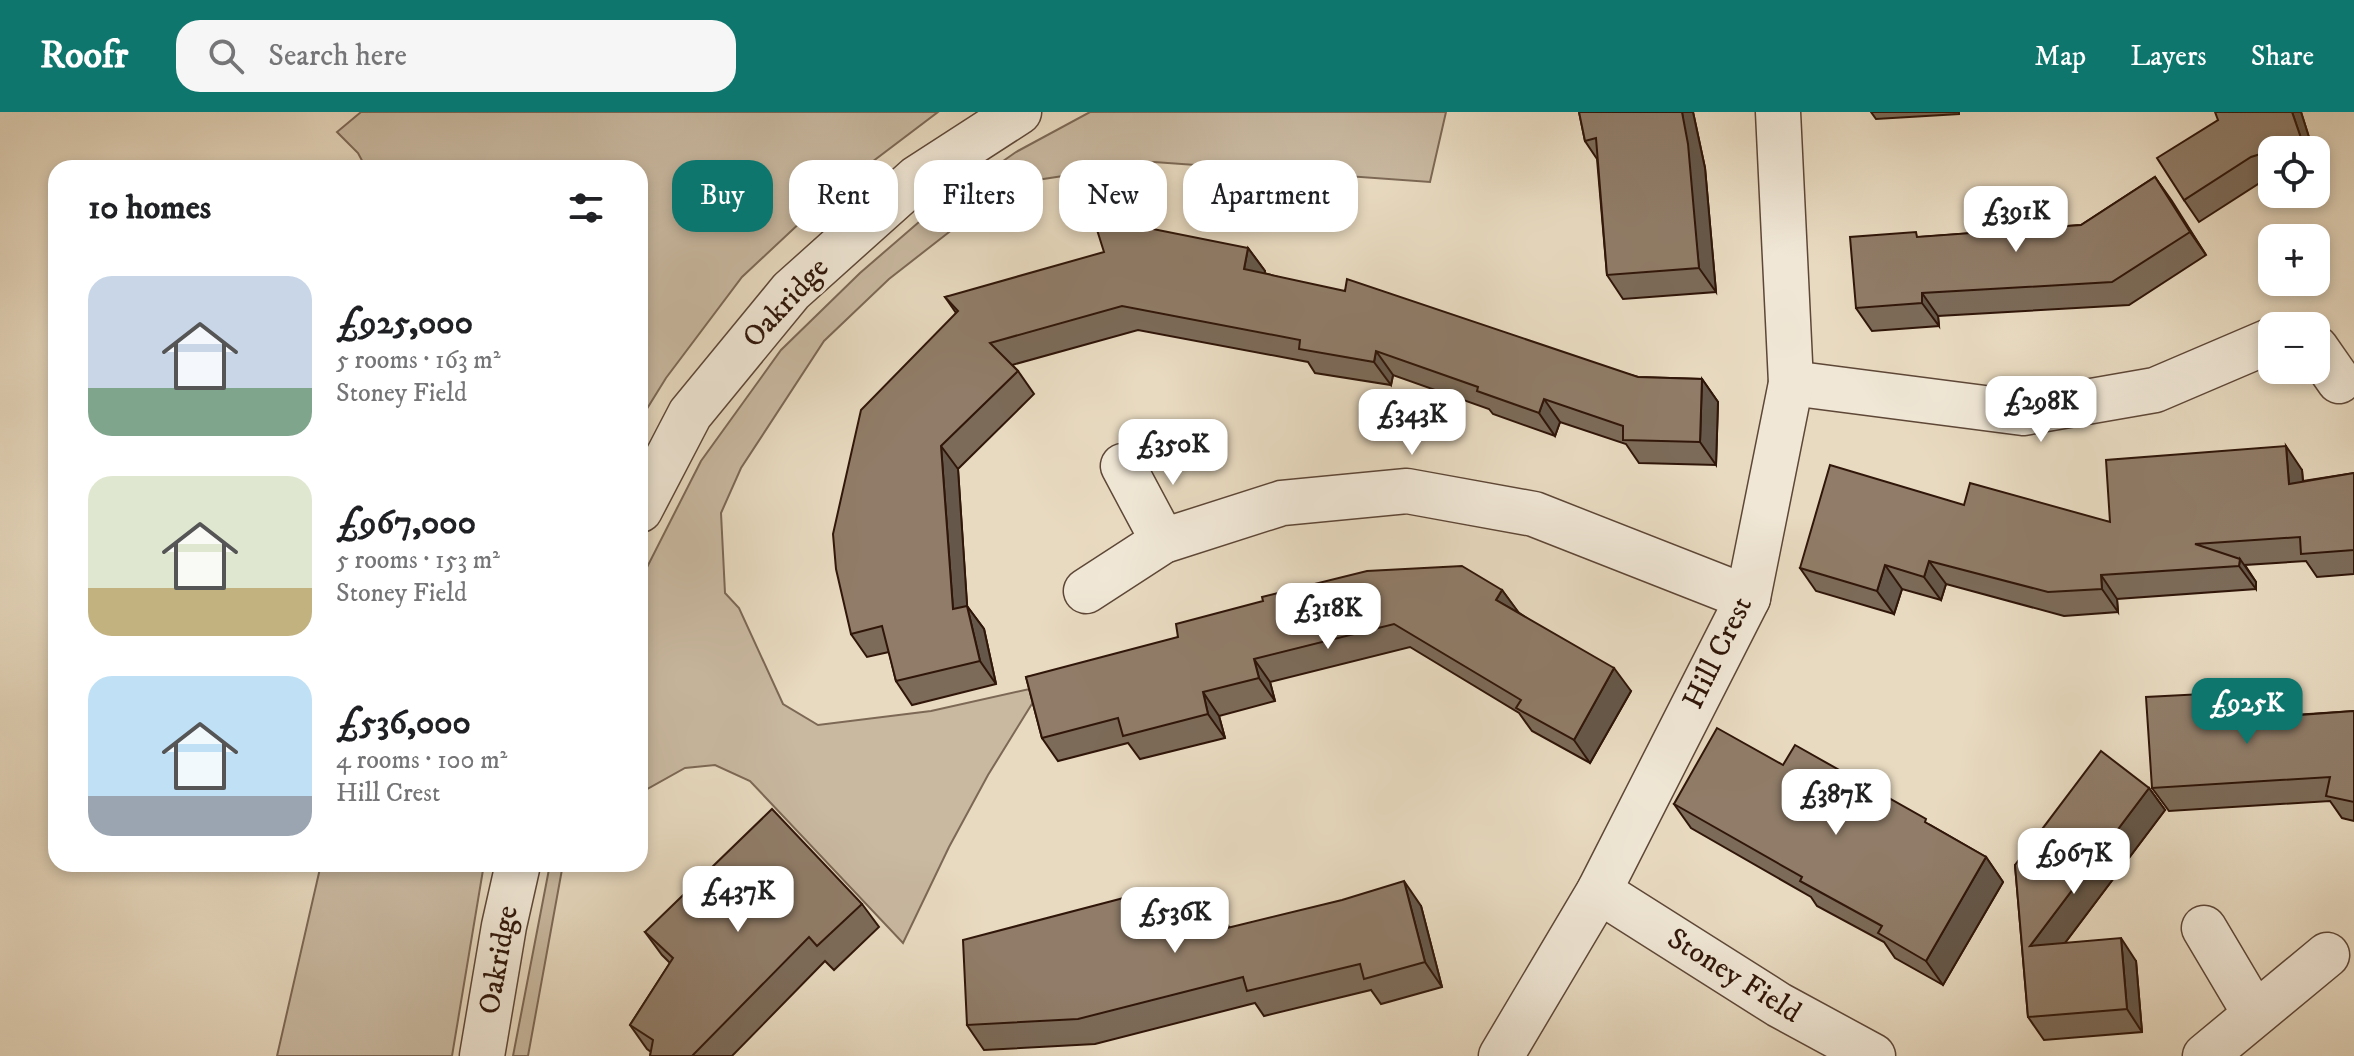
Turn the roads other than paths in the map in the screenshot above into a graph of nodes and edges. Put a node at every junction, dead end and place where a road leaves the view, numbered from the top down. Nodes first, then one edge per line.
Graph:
1 (1019, 112) edge
2 (1778, 112) edge
3 (2258, 346) edge
4 (1791, 383) junction
5 (1123, 466) dead end
6 (648, 495) edge
7 (1163, 541) junction
8 (1086, 591) dead end
9 (1748, 598) junction
10 (516, 872) edge
11 (1599, 891) junction
12 (2204, 928) dead end
13 (2327, 955) dead end
14 (2255, 1014) junction
15 (482, 1056) edge
16 (1501, 1056) edge
17 (1873, 1056) edge
18 (2205, 1056) edge

1 - 6 street, Oakridge
2 - 4 street, Hill Crest
3 - 4 street
4 - 9 street, Hill Crest
5 - 7 street
7 - 8 street
7 - 9 street
9 - 11 street, Hill Crest
10 - 15 street, Oakridge
11 - 16 street, Hill Crest
11 - 17 street, Stoney Field
12 - 14 street
13 - 14 street
14 - 18 street

